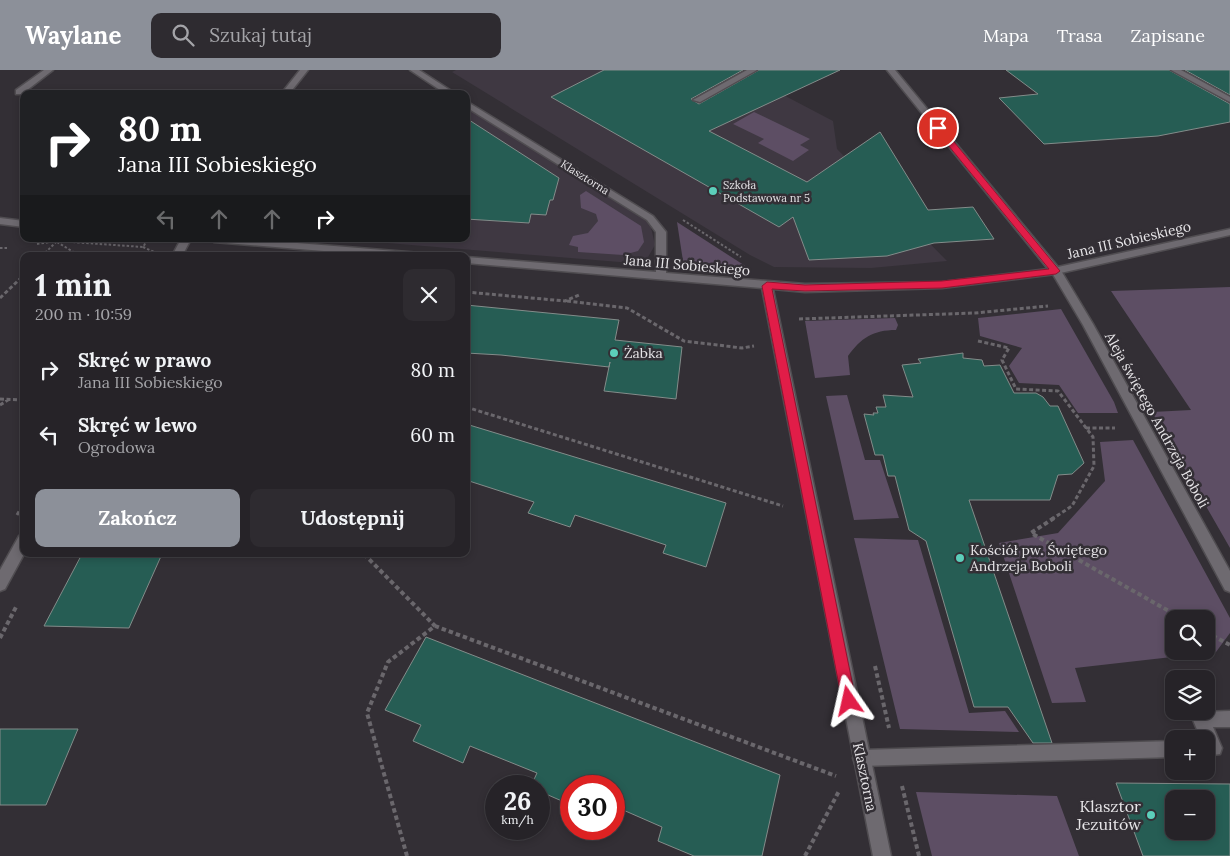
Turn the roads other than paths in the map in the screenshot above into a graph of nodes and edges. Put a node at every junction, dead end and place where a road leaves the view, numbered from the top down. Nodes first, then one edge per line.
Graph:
1 (49, 70) edge
2 (304, 70) edge
3 (414, 70) edge
4 (753, 70) edge
5 (891, 70) edge
6 (1175, 70) edge
7 (22, 90) edge
8 (288, 90) edge
9 (446, 90) edge
10 (697, 100) dead end
11 (1230, 100) edge
12 (470, 106) edge
13 (0, 221) edge
14 (20, 224) edge
15 (1230, 232) edge
16 (245, 242) edge
17 (350, 252) edge
18 (470, 260) edge
19 (1056, 271) junction
20 (661, 276) junction
21 (767, 286) junction
22 (20, 547) edge
23 (0, 584) edge
24 (1230, 585) edge
25 (1230, 719) edge
26 (1206, 730) edge
27 (1165, 749) edge
28 (861, 758) junction
29 (882, 856) edge

1 - 7 street
2 - 8 street
3 - 9 street
4 - 10 street
5 - 19 street, Aleja świętego Andrzeja Boboli
6 - 11 street
12 - 20 street, Klasztorna
13 - 14 street
15 - 19 street, Jana III Sobieskiego
16 - 17 street
18 - 20 street, Jana III Sobieskiego
19 - 21 street, Jana III Sobieskiego
19 - 24 street, Aleja świętego Andrzeja Boboli
20 - 21 street, Jana III Sobieskiego
21 - 28 street, Klasztorna
22 - 23 street
25 - 26 street
27 - 28 street
28 - 29 street, Klasztorna

